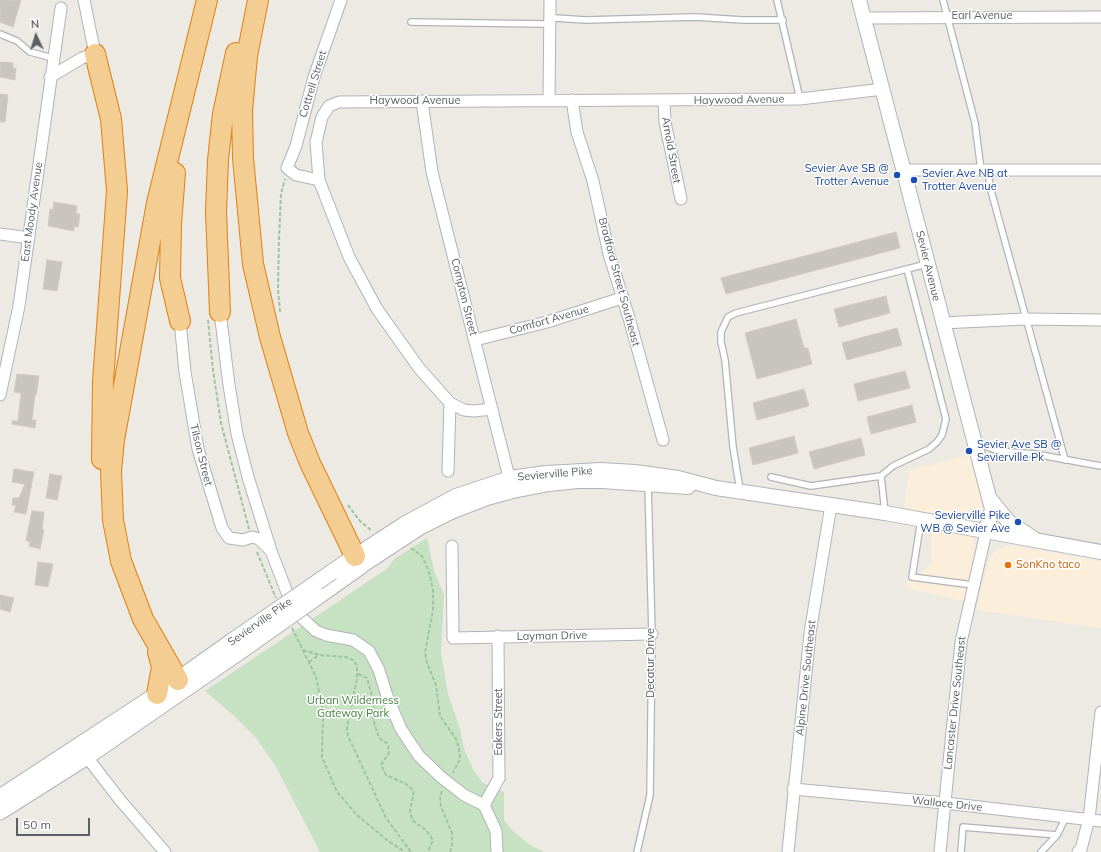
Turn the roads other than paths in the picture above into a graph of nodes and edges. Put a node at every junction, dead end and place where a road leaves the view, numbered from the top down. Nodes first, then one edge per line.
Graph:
1 (84, 0) edge
2 (207, 0) edge
3 (252, 0) edge
4 (258, 0) edge
5 (341, 0) edge
6 (550, 0) edge
7 (777, 0) edge
8 (859, 0) edge
9 (943, 0) edge
10 (62, 8) dead end
11 (947, 16) junction
12 (1101, 17) edge
13 (864, 18) junction
14 (549, 20) junction
15 (783, 20) junction
16 (411, 22) dead end
17 (0, 34) edge
18 (196, 39) junction
19 (95, 54) junction
20 (53, 58) junction
21 (50, 77) junction
22 (883, 89) junction
23 (800, 99) junction
24 (549, 100) junction
25 (572, 100) junction
26 (664, 100) junction
27 (422, 101) junction
28 (904, 170) junction
29 (985, 170) junction
30 (1101, 170) edge
31 (319, 180) junction
32 (681, 199) dead end
33 (0, 234) edge
34 (29, 238) junction
35 (927, 264) junction
36 (907, 269) junction
37 (622, 298) junction
38 (220, 312) joint
39 (1025, 319) junction
40 (1101, 320) edge
41 (180, 321) joint
42 (942, 323) junction
43 (475, 340) junction
44 (0, 395) edge
45 (450, 403) junction
46 (492, 409) junction
47 (663, 440) dead end
48 (976, 447) junction
49 (1064, 460) junction
50 (1101, 466) edge
51 (448, 472) dead end
52 (881, 476) junction
53 (771, 477) dead end
54 (647, 479) junction
55 (511, 485) junction
56 (741, 492) junction
57 (989, 496) junction
58 (831, 506) junction
59 (885, 513) junction
60 (261, 518) junction
61 (113, 520) junction
62 (921, 520) junction
63 (986, 532) junction
64 (252, 537) junction
65 (1037, 541) junction
66 (452, 546) dead end
67 (271, 552) junction
68 (1101, 552) edge
69 (358, 562) junction
70 (973, 586) junction
71 (652, 634) junction
72 (498, 636) junction
73 (153, 637) junction
74 (235, 647) junction
75 (181, 685) junction
76 (157, 694) junction
77 (1101, 712) edge
78 (83, 752) junction
79 (793, 790) junction
80 (0, 797) edge
81 (945, 803) junction
82 (484, 805) junction
83 (0, 812) edge
84 (1066, 817) junction
85 (1089, 819) junction
86 (1101, 821) edge
87 (1057, 835) junction
88 (165, 852) edge
89 (497, 852) edge
90 (637, 852) edge
91 (788, 852) edge
92 (940, 852) edge
93 (961, 852) edge
94 (1041, 852) edge
95 (1078, 852) edge

1 - 19 street
2 - 18 highway
3 - 38 highway
4 - 69 highway
5 - 31 street, Cottrell Street
6 - 14 street
7 - 15 lane
8 - 13 street, Sevier Avenue
9 - 11 lane
10 - 20 street, East Moody Avenue
11 - 12 street, Earl Avenue
11 - 13 street, Earl Avenue
11 - 29 lane
13 - 22 street, Sevier Avenue
14 - 15 lane
14 - 16 lane
14 - 24 street
15 - 23 lane
17 - 20 lane
18 - 41 highway
18 - 61 highway
19 - 21 street
19 - 61 highway
20 - 21 street, East Moody Avenue
21 - 34 street, East Moody Avenue
22 - 23 street, Haywood Avenue
22 - 28 street, Sevier Avenue
23 - 26 street, Haywood Avenue
24 - 25 street, Haywood Avenue
24 - 27 street, Haywood Avenue
25 - 26 street, Haywood Avenue
25 - 37 street, Bradford Street Southeast
26 - 32 street, Arnold Street
27 - 31 street, Haywood Avenue
27 - 43 street, Compton Street
28 - 29 street
28 - 35 street, Sevier Avenue
29 - 30 street
29 - 39 lane
31 - 45 street, Haywood Avenue
33 - 34 street
34 - 44 street, East Moody Avenue
35 - 36 lane
35 - 42 street, Sevier Avenue
36 - 52 lane
36 - 56 lane
37 - 43 street, Comfort Avenue
37 - 47 street, Bradford Street Southeast
38 - 60 street
39 - 40 street
39 - 42 street
39 - 49 lane
41 - 64 street, Tilson Street
42 - 48 street, Sevier Avenue
43 - 46 street, Compton Street
45 - 46 street, Haywood Avenue
45 - 51 street
46 - 55 street, Compton Street
48 - 49 lane
48 - 57 street, Sevier Avenue
49 - 50 lane
52 - 53 lane
52 - 59 lane
54 - 55 street, Sevierville Pike
54 - 56 street, Sevierville Pike
54 - 71 lane, Decatur Drive
55 - 69 street, Sevierville Pike
55 - 69 street, Sevierville Pike
56 - 58 street, Sevierville Pike
57 - 63 street, Sevier Avenue
57 - 65 street
58 - 59 street, Sevierville Pike
58 - 79 street, Alpine Drive Southeast
59 - 62 street, Sevierville Pike
60 - 64 street
60 - 67 street
61 - 73 highway
62 - 63 street, Sevierville Pike
62 - 70 lane
63 - 65 street, Sevierville Pike
63 - 70 street, Lancaster Drive Southeast
64 - 67 street
65 - 68 street, Sevierville Pike
66 - 72 street, Layman Drive
67 - 82 street
69 - 74 main road, Sevierville Pike, bridge
69 - 74 main road, Sevierville Pike, bridge
70 - 81 street, Lancaster Drive Southeast
71 - 72 street, Layman Drive
71 - 90 lane, Decatur Drive
72 - 82 street, Eakers Street
73 - 75 highway
73 - 76 highway
74 - 75 main road, Sevierville Pike
75 - 76 main road, Sevierville Pike
75 - 78 main road, Sevierville Pike
76 - 78 main road, Sevierville Pike
77 - 85 street
78 - 80 main road, Sevierville Pike
78 - 83 main road, Sevierville Pike
78 - 88 street
79 - 81 street, Wallace Drive
79 - 91 street, Alpine Drive Southeast
81 - 84 street, Wallace Drive
81 - 92 street, Lancaster Drive Southeast
82 - 89 street
84 - 85 street, Wallace Drive
84 - 87 lane
85 - 86 street, Wallace Drive
85 - 95 street
87 - 93 lane
87 - 94 lane

